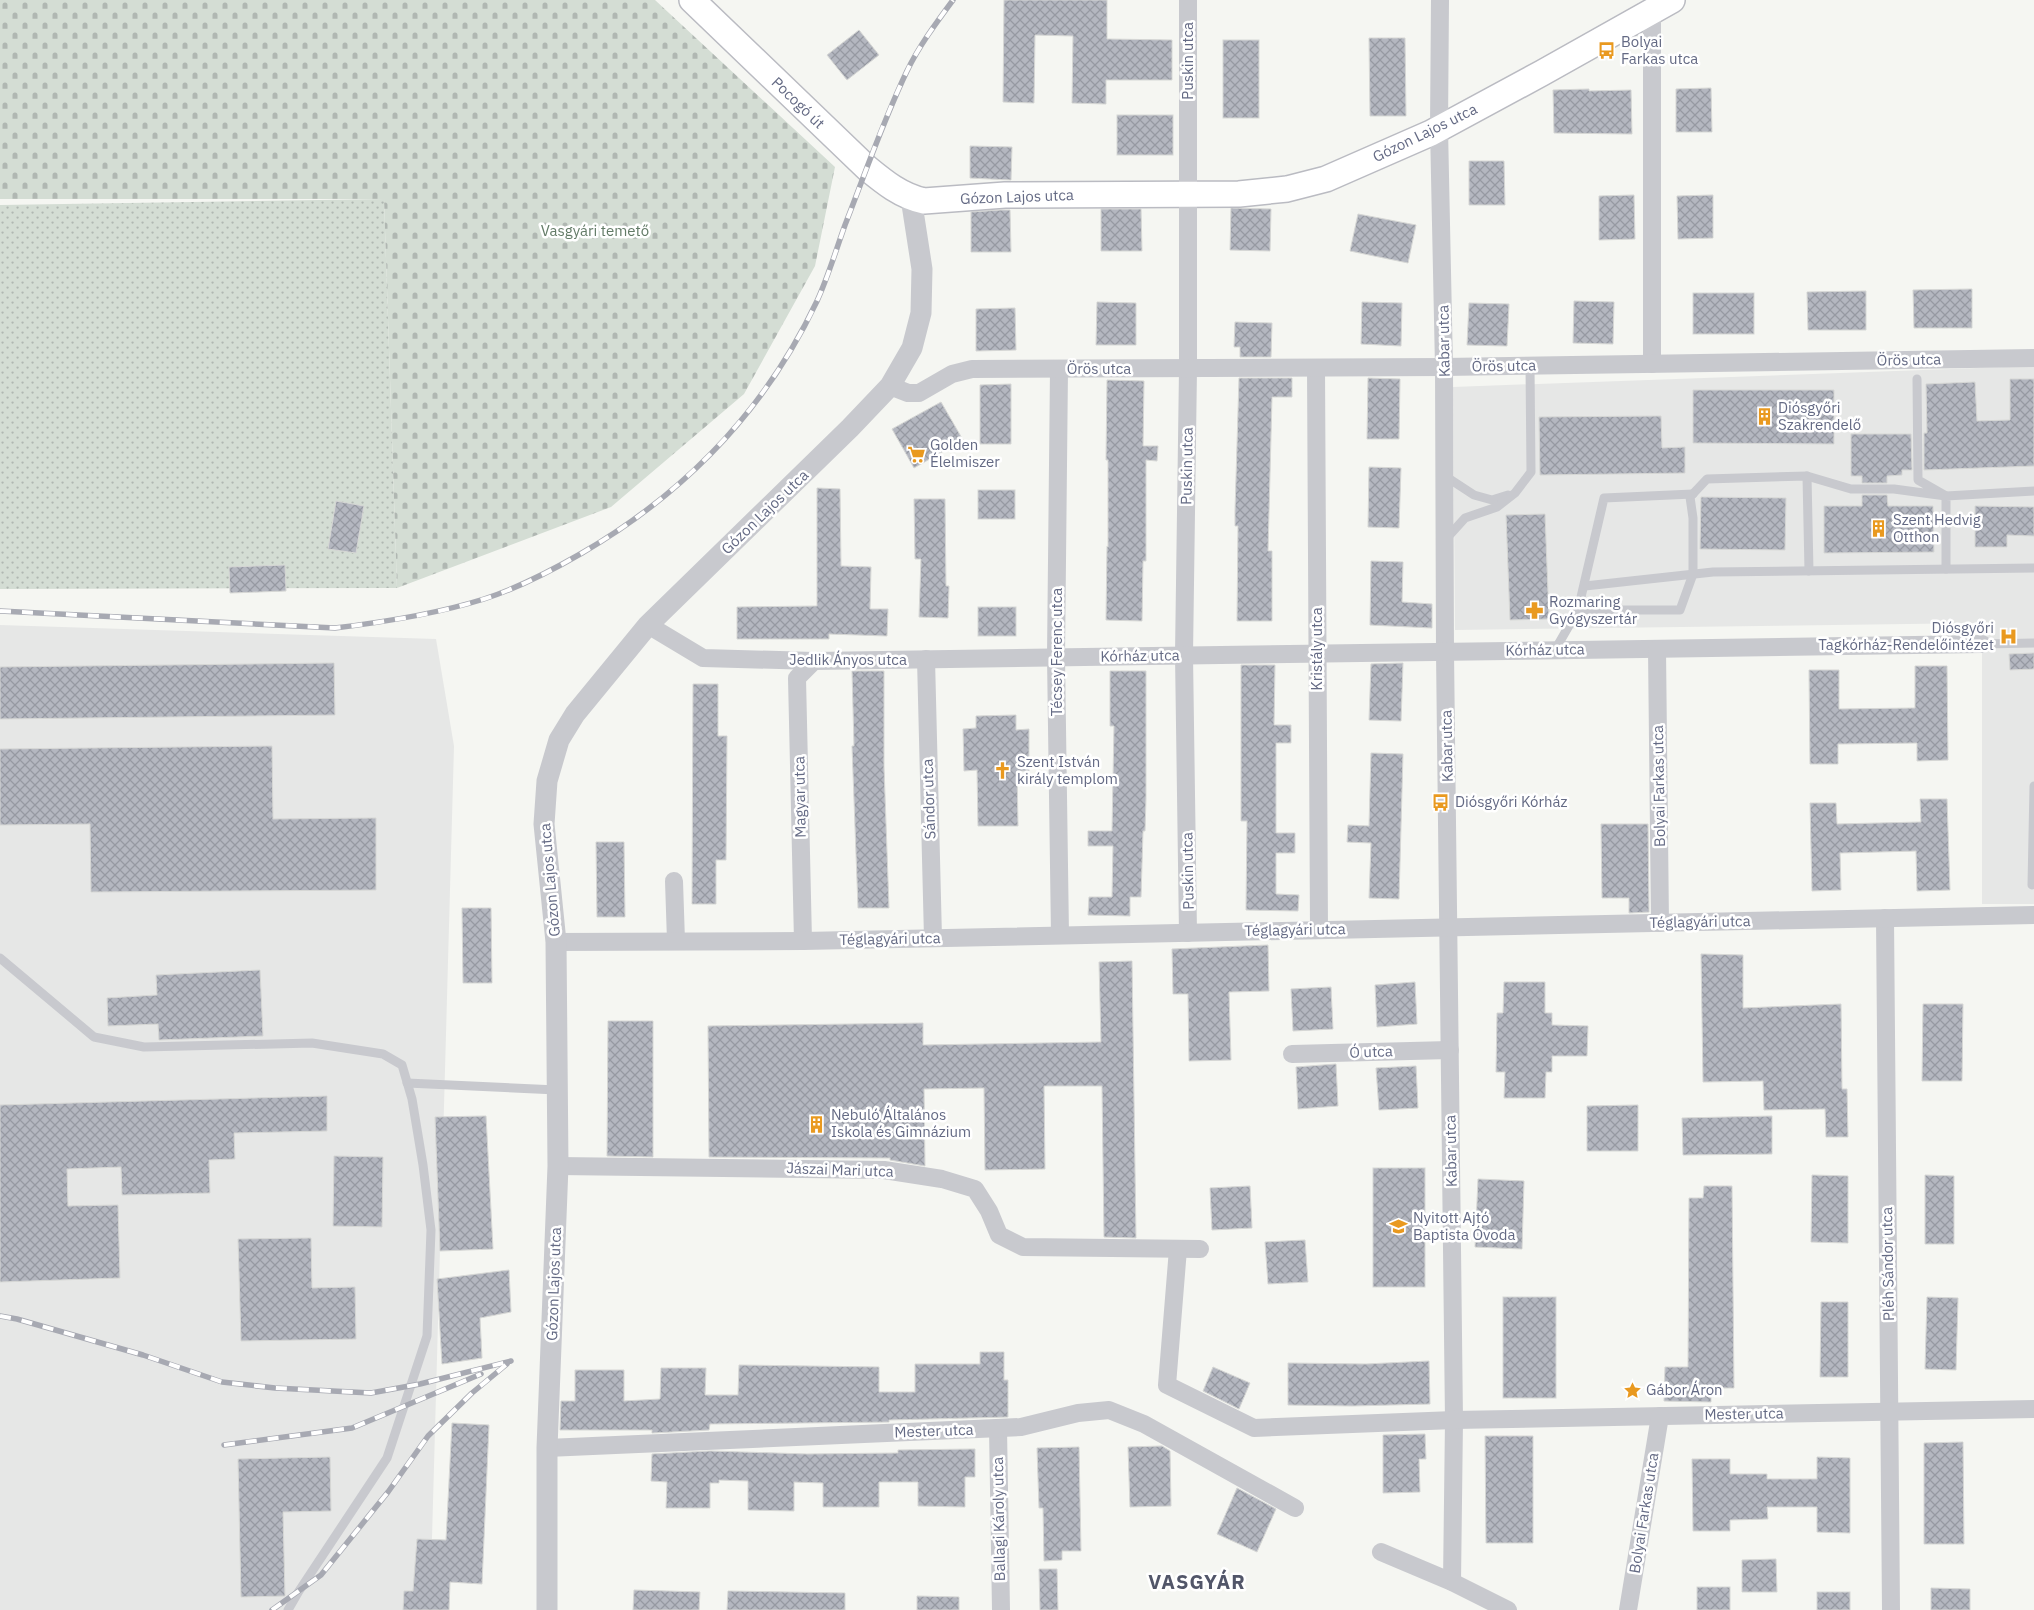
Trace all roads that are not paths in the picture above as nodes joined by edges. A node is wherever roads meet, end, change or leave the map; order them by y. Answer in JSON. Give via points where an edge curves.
{"nodes":[{"id":1,"x":692,"y":0,"type":"edge"},
{"id":2,"x":1188,"y":0,"type":"edge"},
{"id":3,"x":1440,"y":0,"type":"edge"},
{"id":4,"x":1662,"y":6,"type":"edge"},
{"id":5,"x":1439,"y":128,"type":"junction"},
{"id":6,"x":1189,"y":194,"type":"junction"},
{"id":7,"x":911,"y":198,"type":"junction"},
{"id":8,"x":2034,"y":358,"type":"edge"},
{"id":9,"x":1652,"y":364,"type":"junction"},
{"id":10,"x":1530,"y":366,"type":"junction"},
{"id":11,"x":1444,"y":367,"type":"junction"},
{"id":12,"x":1316,"y":368,"type":"junction"},
{"id":13,"x":1059,"y":369,"type":"junction"},
{"id":14,"x":1188,"y":369,"type":"junction"},
{"id":15,"x":1916,"y":379,"type":"dead end"},
{"id":16,"x":890,"y":386,"type":"junction"},
{"id":17,"x":1445,"y":476,"type":"junction"},
{"id":18,"x":1807,"y":476,"type":"junction"},
{"id":19,"x":2034,"y":491,"type":"edge"},
{"id":20,"x":1515,"y":493,"type":"junction"},
{"id":21,"x":1693,"y":494,"type":"junction"},
{"id":22,"x":1946,"y":496,"type":"junction"},
{"id":23,"x":1445,"y":540,"type":"junction"},
{"id":24,"x":2034,"y":568,"type":"edge"},
{"id":25,"x":1946,"y":569,"type":"junction"},
{"id":26,"x":1809,"y":571,"type":"junction"},
{"id":27,"x":1693,"y":574,"type":"junction"},
{"id":28,"x":1585,"y":586,"type":"junction"},
{"id":29,"x":1578,"y":610,"type":"junction"},
{"id":30,"x":648,"y":626,"type":"junction"},
{"id":31,"x":2034,"y":643,"type":"edge"},
{"id":32,"x":1982,"y":644,"type":"joint"},
{"id":33,"x":1657,"y":649,"type":"junction"},
{"id":34,"x":1555,"y":650,"type":"junction"},
{"id":35,"x":1445,"y":652,"type":"junction"},
{"id":36,"x":1317,"y":653,"type":"junction"},
{"id":37,"x":1184,"y":655,"type":"junction"},
{"id":38,"x":1056,"y":657,"type":"junction"},
{"id":39,"x":926,"y":659,"type":"junction"},
{"id":40,"x":814,"y":661,"type":"junction"},
{"id":41,"x":2034,"y":786,"type":"edge"},
{"id":42,"x":674,"y":881,"type":"dead end"},
{"id":43,"x":2032,"y":885,"type":"dead end"},
{"id":44,"x":2034,"y":915,"type":"edge"},
{"id":45,"x":1885,"y":918,"type":"junction"},
{"id":46,"x":1660,"y":923,"type":"junction"},
{"id":47,"x":1448,"y":927,"type":"junction"},
{"id":48,"x":1319,"y":930,"type":"junction"},
{"id":49,"x":1188,"y":933,"type":"junction"},
{"id":50,"x":1060,"y":935,"type":"junction"},
{"id":51,"x":933,"y":938,"type":"junction"},
{"id":52,"x":803,"y":941,"type":"junction"},
{"id":53,"x":556,"y":942,"type":"junction"},
{"id":54,"x":676,"y":942,"type":"junction"},
{"id":55,"x":0,"y":958,"type":"edge"},
{"id":56,"x":1450,"y":1050,"type":"junction"},
{"id":57,"x":1292,"y":1054,"type":"dead end"},
{"id":58,"x":407,"y":1084,"type":"junction"},
{"id":59,"x":558,"y":1090,"type":"junction"},
{"id":60,"x":558,"y":1166,"type":"junction"},
{"id":61,"x":1178,"y":1249,"type":"junction"},
{"id":62,"x":1200,"y":1249,"type":"dead end"},
{"id":63,"x":2034,"y":1409,"type":"edge"},
{"id":64,"x":1890,"y":1412,"type":"junction"},
{"id":65,"x":1660,"y":1416,"type":"junction"},
{"id":66,"x":1454,"y":1420,"type":"junction"},
{"id":67,"x":998,"y":1428,"type":"junction"},
{"id":68,"x":547,"y":1448,"type":"junction"},
{"id":69,"x":1295,"y":1508,"type":"dead end"},
{"id":70,"x":1381,"y":1552,"type":"dead end"},
{"id":71,"x":1452,"y":1582,"type":"junction"},
{"id":72,"x":288,"y":1610,"type":"edge"},
{"id":73,"x":547,"y":1610,"type":"edge"},
{"id":74,"x":1001,"y":1610,"type":"edge"},
{"id":75,"x":1508,"y":1610,"type":"edge"},
{"id":76,"x":1628,"y":1610,"type":"edge"},
{"id":77,"x":1891,"y":1610,"type":"edge"}],
"edges":[{"from":1,"to":7,"type":"main road","name":"Pocogó út","via":[[866,168]]},
{"from":2,"to":6,"type":"street","name":"Puskin utca"},
{"from":3,"to":5,"type":"street","name":"Kabar utca"},
{"from":4,"to":5,"type":"main road","name":"Gózon Lajos utca"},
{"from":4,"to":9,"type":"street"},
{"from":5,"to":6,"type":"main road","name":"Gózon Lajos utca","via":[[1326,179],[1287,189],[1239,194]]},
{"from":5,"to":11,"type":"street","name":"Kabar utca"},
{"from":6,"to":7,"type":"main road","name":"Gózon Lajos utca","via":[[1005,195],[924,201]]},
{"from":6,"to":14,"type":"street","name":"Puskin utca"},
{"from":7,"to":16,"type":"street","name":"Gózon Lajos utca","via":[[922,269],[921,312],[912,348]]},
{"from":8,"to":9,"type":"street","name":"Örös utca"},
{"from":9,"to":10,"type":"street","name":"Örös utca"},
{"from":10,"to":11,"type":"street","name":"Örös utca"},
{"from":10,"to":20,"type":"lane","via":[[1532,472]]},
{"from":11,"to":12,"type":"street","name":"Örös utca"},
{"from":11,"to":17,"type":"street","name":"Kabar utca"},
{"from":12,"to":14,"type":"street","name":"Örös utca"},
{"from":12,"to":36,"type":"street","name":"Kristály utca"},
{"from":13,"to":14,"type":"street","name":"Örös utca"},
{"from":13,"to":16,"type":"street","name":"Örös utca","via":[[972,369],[952,374],[920,393],[908,393]]},
{"from":13,"to":38,"type":"street","name":"Técsey Ferenc utca"},
{"from":14,"to":37,"type":"street","name":"Puskin utca"},
{"from":15,"to":22,"type":"lane","via":[[1918,480]]},
{"from":16,"to":30,"type":"street","name":"Gózon Lajos utca"},
{"from":17,"to":20,"type":"lane","via":[[1474,495],[1492,500]]},
{"from":17,"to":23,"type":"street","name":"Kabar utca"},
{"from":18,"to":21,"type":"lane","via":[[1707,479]]},
{"from":18,"to":22,"type":"lane","via":[[1851,489],[1894,489]]},
{"from":18,"to":26,"type":"lane"},
{"from":19,"to":22,"type":"lane"},
{"from":20,"to":23,"type":"lane","via":[[1497,507],[1465,518]]},
{"from":21,"to":27,"type":"lane","via":[[1690,497]]},
{"from":21,"to":28,"type":"lane","via":[[1604,498]]},
{"from":22,"to":25,"type":"lane"},
{"from":23,"to":35,"type":"street","name":"Kabar utca"},
{"from":24,"to":25,"type":"lane"},
{"from":25,"to":26,"type":"lane"},
{"from":26,"to":27,"type":"lane"},
{"from":27,"to":28,"type":"lane"},
{"from":27,"to":29,"type":"lane","via":[[1680,610]]},
{"from":28,"to":29,"type":"lane"},
{"from":29,"to":34,"type":"lane"},
{"from":30,"to":40,"type":"street","name":"Jedlik Ányos utca","via":[[703,658]]},
{"from":30,"to":53,"type":"street","name":"Gózon Lajos utca","via":[[575,714],[559,740],[547,781],[544,824]]},
{"from":31,"to":32,"type":"lane","name":"Kórház utca"},
{"from":32,"to":33,"type":"street","name":"Kórház utca"},
{"from":33,"to":34,"type":"street","name":"Kórház utca"},
{"from":33,"to":46,"type":"street","name":"Bolyai Farkas utca"},
{"from":34,"to":35,"type":"street","name":"Kórház utca"},
{"from":35,"to":36,"type":"street","name":"Kórház utca"},
{"from":35,"to":47,"type":"street","name":"Kabar utca"},
{"from":36,"to":37,"type":"street","name":"Kórház utca"},
{"from":36,"to":48,"type":"street","name":"Kristály utca"},
{"from":37,"to":38,"type":"street","name":"Kórház utca"},
{"from":37,"to":49,"type":"street","name":"Puskin utca"},
{"from":38,"to":39,"type":"street","name":"Jedlik Ányos utca"},
{"from":38,"to":50,"type":"street","name":"Técsey Ferenc utca"},
{"from":39,"to":40,"type":"street","name":"Jedlik Ányos utca"},
{"from":39,"to":51,"type":"street","name":"Sándor utca"},
{"from":40,"to":52,"type":"street","name":"Magyar utca","via":[[797,678]]},
{"from":41,"to":43,"type":"lane"},
{"from":42,"to":54,"type":"street"},
{"from":44,"to":45,"type":"street","name":"Téglagyári utca"},
{"from":45,"to":46,"type":"street","name":"Téglagyári utca"},
{"from":45,"to":64,"type":"street","name":"Pléh Sándor utca"},
{"from":46,"to":47,"type":"street","name":"Téglagyári utca"},
{"from":47,"to":48,"type":"street","name":"Téglagyári utca"},
{"from":47,"to":56,"type":"street","name":"Kabar utca"},
{"from":48,"to":49,"type":"street","name":"Téglagyári utca"},
{"from":49,"to":50,"type":"street","name":"Téglagyári utca"},
{"from":50,"to":51,"type":"street","name":"Téglagyári utca"},
{"from":51,"to":52,"type":"street","name":"Téglagyári utca"},
{"from":52,"to":54,"type":"street","name":"Téglagyári utca"},
{"from":53,"to":54,"type":"street","name":"Téglagyári utca"},
{"from":53,"to":59,"type":"street","name":"Gózon Lajos utca"},
{"from":55,"to":58,"type":"lane","via":[[94,1036],[144,1048],[312,1043],[383,1054],[402,1065]]},
{"from":56,"to":57,"type":"street","name":"Ó utca"},
{"from":56,"to":66,"type":"street","name":"Kabar utca"},
{"from":58,"to":59,"type":"lane"},
{"from":58,"to":72,"type":"lane","via":[[423,1165],[431,1230],[428,1336],[387,1458]]},
{"from":59,"to":60,"type":"street","name":"Gózon Lajos utca"},
{"from":60,"to":61,"type":"street","name":"Jászai Mari utca","via":[[884,1170],[942,1179],[975,1189],[989,1210],[999,1235],[1023,1248]]},
{"from":60,"to":68,"type":"street","name":"Gózon Lajos utca"},
{"from":61,"to":62,"type":"street","name":"Jászai Mari utca"},
{"from":61,"to":66,"type":"street","name":"Mester utca","via":[[1167,1384],[1254,1428]]},
{"from":63,"to":64,"type":"street","name":"Mester utca"},
{"from":64,"to":65,"type":"street","name":"Mester utca"},
{"from":64,"to":77,"type":"street","name":"Pléh Sándor utca"},
{"from":65,"to":66,"type":"street","name":"Mester utca"},
{"from":65,"to":76,"type":"street","name":"Bolyai Farkas utca"},
{"from":66,"to":71,"type":"street","name":"Kabar utca"},
{"from":67,"to":68,"type":"street","name":"Mester utca"},
{"from":67,"to":69,"type":"street","name":"Mester utca","via":[[1021,1427],[1078,1412],[1109,1410],[1144,1424]]},
{"from":67,"to":74,"type":"street","name":"Ballagi Károly utca"},
{"from":68,"to":73,"type":"street","name":"Gózon Lajos utca"},
{"from":70,"to":71,"type":"street"},
{"from":71,"to":75,"type":"street"}]}
